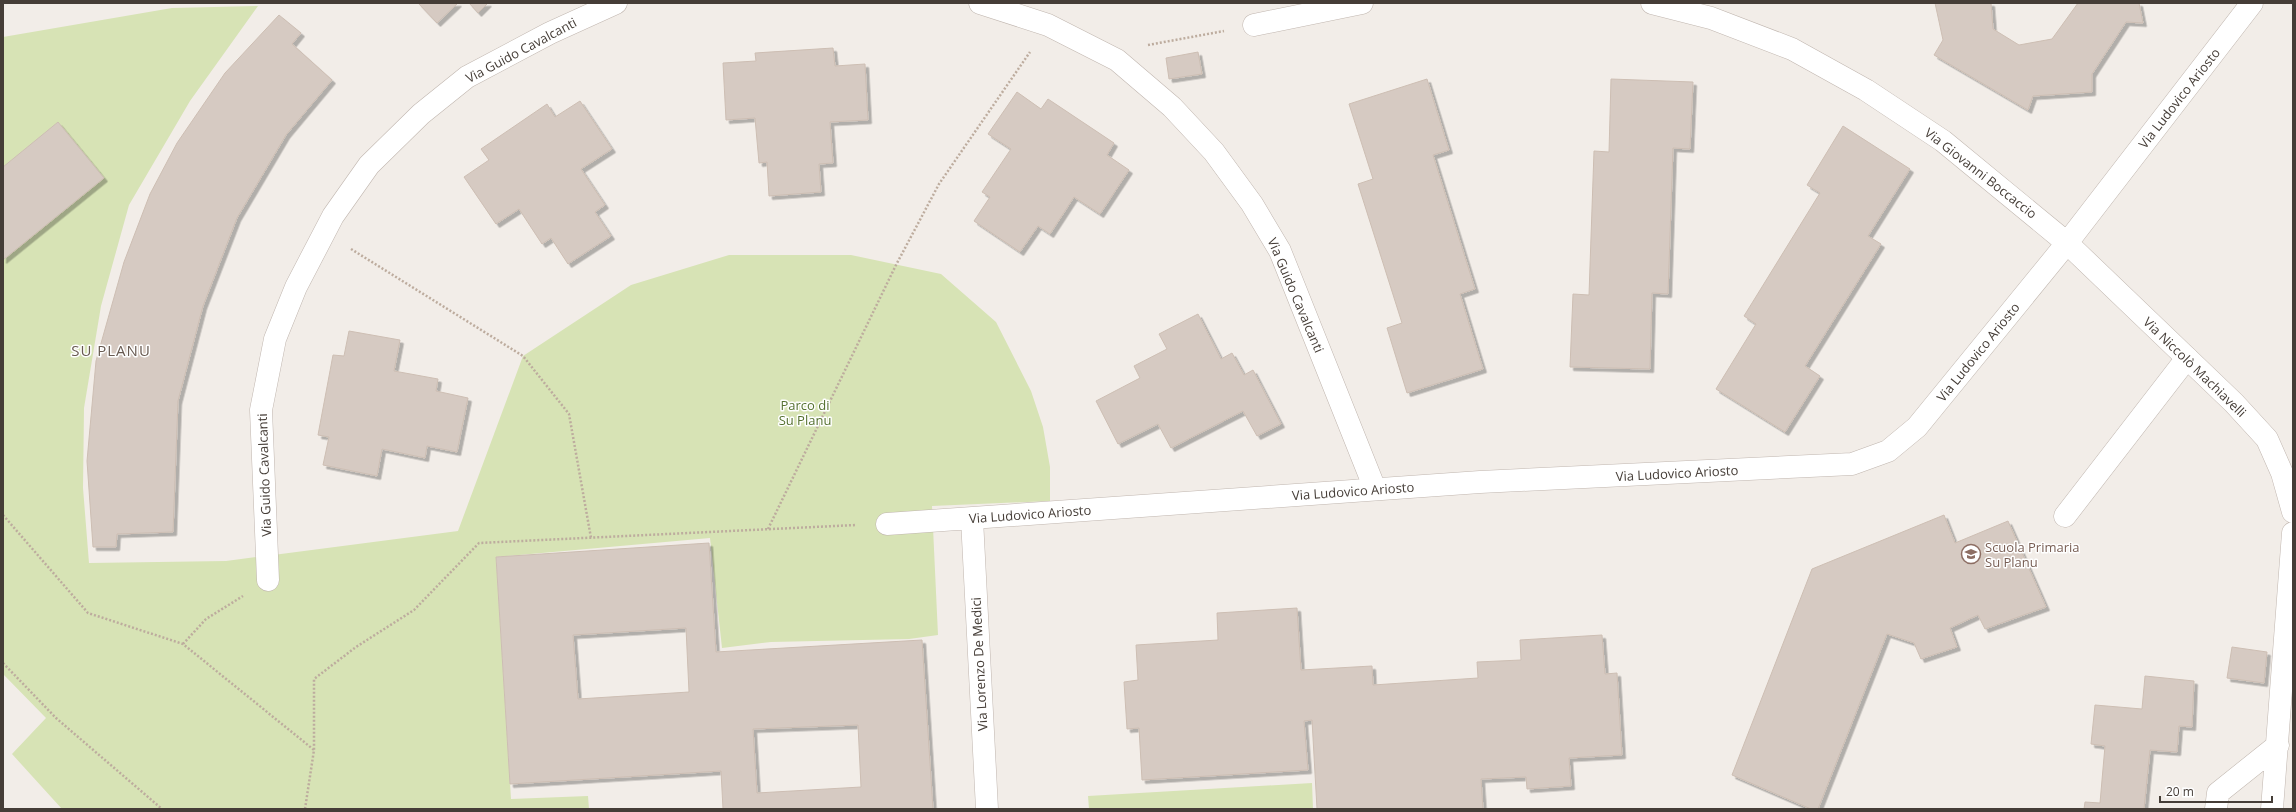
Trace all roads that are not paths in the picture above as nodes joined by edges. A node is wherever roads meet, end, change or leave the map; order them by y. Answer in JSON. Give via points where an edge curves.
{"nodes":[{"id":1,"x":616,"y":3,"type":"edge"},
{"id":2,"x":980,"y":3,"type":"edge"},
{"id":3,"x":1362,"y":3,"type":"edge"},
{"id":4,"x":1652,"y":3,"type":"edge"},
{"id":5,"x":2252,"y":3,"type":"edge"},
{"id":6,"x":1254,"y":25,"type":"road end"},
{"id":7,"x":2067,"y":243,"type":"junction"},
{"id":8,"x":2187,"y":358,"type":"junction"},
{"id":9,"x":1375,"y":489,"type":"junction"},
{"id":10,"x":2293,"y":512,"type":"edge"},
{"id":11,"x":2065,"y":516,"type":"dead end"},
{"id":12,"x":972,"y":519,"type":"junction"},
{"id":13,"x":887,"y":524,"type":"road end"},
{"id":14,"x":2293,"y":533,"type":"edge"},
{"id":15,"x":268,"y":580,"type":"road end"},
{"id":16,"x":2278,"y":745,"type":"junction"},
{"id":17,"x":988,"y":809,"type":"edge"},
{"id":18,"x":2216,"y":809,"type":"edge"},
{"id":19,"x":2272,"y":809,"type":"edge"}],
"edges":[{"from":1,"to":15,"type":"street","name":"Via Guido Cavalcanti","via":[[550,33],[467,77],[421,114],[369,166],[333,216],[296,287],[276,339],[261,410]]},
{"from":2,"to":9,"type":"street","name":"Via Guido Cavalcanti","via":[[1048,25],[1117,60],[1172,108],[1214,152],[1252,204],[1280,251]]},
{"from":3,"to":6,"type":"street"},
{"from":4,"to":7,"type":"street","name":"Via Giovanni Boccaccio","via":[[1711,18],[1792,49],[1866,90],[1943,141]]},
{"from":5,"to":7,"type":"street","name":"Via Ludovico Ariosto"},
{"from":7,"to":8,"type":"street","name":"Via Niccolò Machiavelli"},
{"from":7,"to":9,"type":"street","name":"Via Ludovico Ariosto","via":[[1917,426],[1888,451],[1852,464]]},
{"from":8,"to":10,"type":"street","name":"Via Niccolò Machiavelli","via":[[2267,439],[2282,473]]},
{"from":8,"to":11,"type":"street"},
{"from":9,"to":12,"type":"street","name":"Via Ludovico Ariosto"},
{"from":12,"to":13,"type":"street","name":"Via Ludovico Ariosto"},
{"from":12,"to":17,"type":"street","name":"Via Lorenzo De Medici"},
{"from":14,"to":16,"type":"street"},
{"from":16,"to":18,"type":"street","via":[[2218,792]]},
{"from":16,"to":19,"type":"street"}]}
